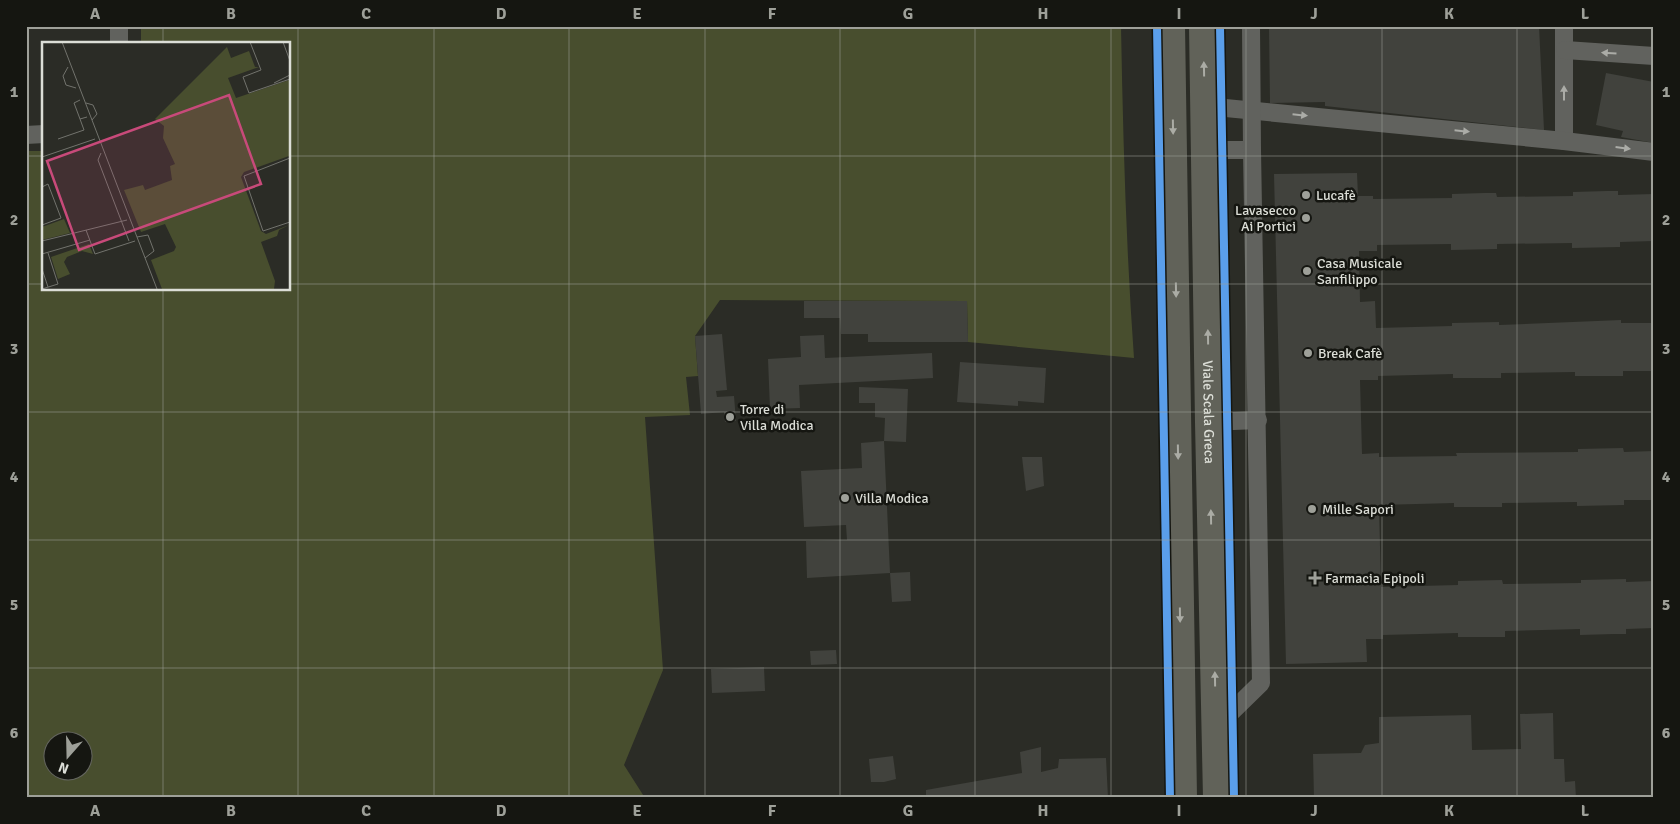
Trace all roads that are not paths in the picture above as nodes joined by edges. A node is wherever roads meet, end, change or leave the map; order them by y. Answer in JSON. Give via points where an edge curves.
{"nodes":[{"id":1,"x":119,"y":26,"type":"edge"},
{"id":2,"x":1171,"y":26,"type":"edge"},
{"id":3,"x":1203,"y":26,"type":"edge"},
{"id":4,"x":1251,"y":26,"type":"edge"},
{"id":5,"x":1564,"y":26,"type":"edge"},
{"id":6,"x":119,"y":42,"type":"edge"},
{"id":7,"x":1565,"y":50,"type":"junction"},
{"id":8,"x":1654,"y":56,"type":"edge"},
{"id":9,"x":1205,"y":106,"type":"junction"},
{"id":10,"x":1252,"y":110,"type":"junction"},
{"id":11,"x":42,"y":134,"type":"edge"},
{"id":12,"x":26,"y":135,"type":"edge"},
{"id":13,"x":1564,"y":141,"type":"junction"},
{"id":14,"x":1206,"y":150,"type":"junction"},
{"id":15,"x":1252,"y":150,"type":"junction"},
{"id":16,"x":1654,"y":152,"type":"edge"},
{"id":17,"x":1258,"y":420,"type":"junction"},
{"id":18,"x":1209,"y":422,"type":"junction"},
{"id":19,"x":1216,"y":727,"type":"junction"},
{"id":20,"x":1183,"y":798,"type":"edge"},
{"id":21,"x":1217,"y":798,"type":"edge"}],
"edges":[{"from":1,"to":6,"type":"lane"},
{"from":2,"to":20,"type":"main road","one_way":true},
{"from":9,"to":3,"type":"main road","name":"Viale Scala Greca","one_way":true},
{"from":4,"to":10,"type":"lane"},
{"from":5,"to":7,"type":"lane"},
{"from":8,"to":7,"type":"lane","one_way":true},
{"from":13,"to":7,"type":"lane","one_way":true},
{"from":9,"to":10,"type":"lane"},
{"from":9,"to":14,"type":"main road","name":"Viale Scala Greca"},
{"from":10,"to":13,"type":"lane","one_way":true},
{"from":10,"to":15,"type":"lane"},
{"from":11,"to":12,"type":"lane"},
{"from":13,"to":16,"type":"lane","one_way":true},
{"from":14,"to":15,"type":"lane"},
{"from":18,"to":14,"type":"main road","name":"Viale Scala Greca","one_way":true},
{"from":15,"to":17,"type":"lane"},
{"from":17,"to":18,"type":"lane"},
{"from":17,"to":19,"type":"lane","via":[[1261,683]]},
{"from":19,"to":18,"type":"main road","name":"Viale Scala Greca","one_way":true},
{"from":19,"to":21,"type":"main road","name":"Viale Scala Greca"}]}
